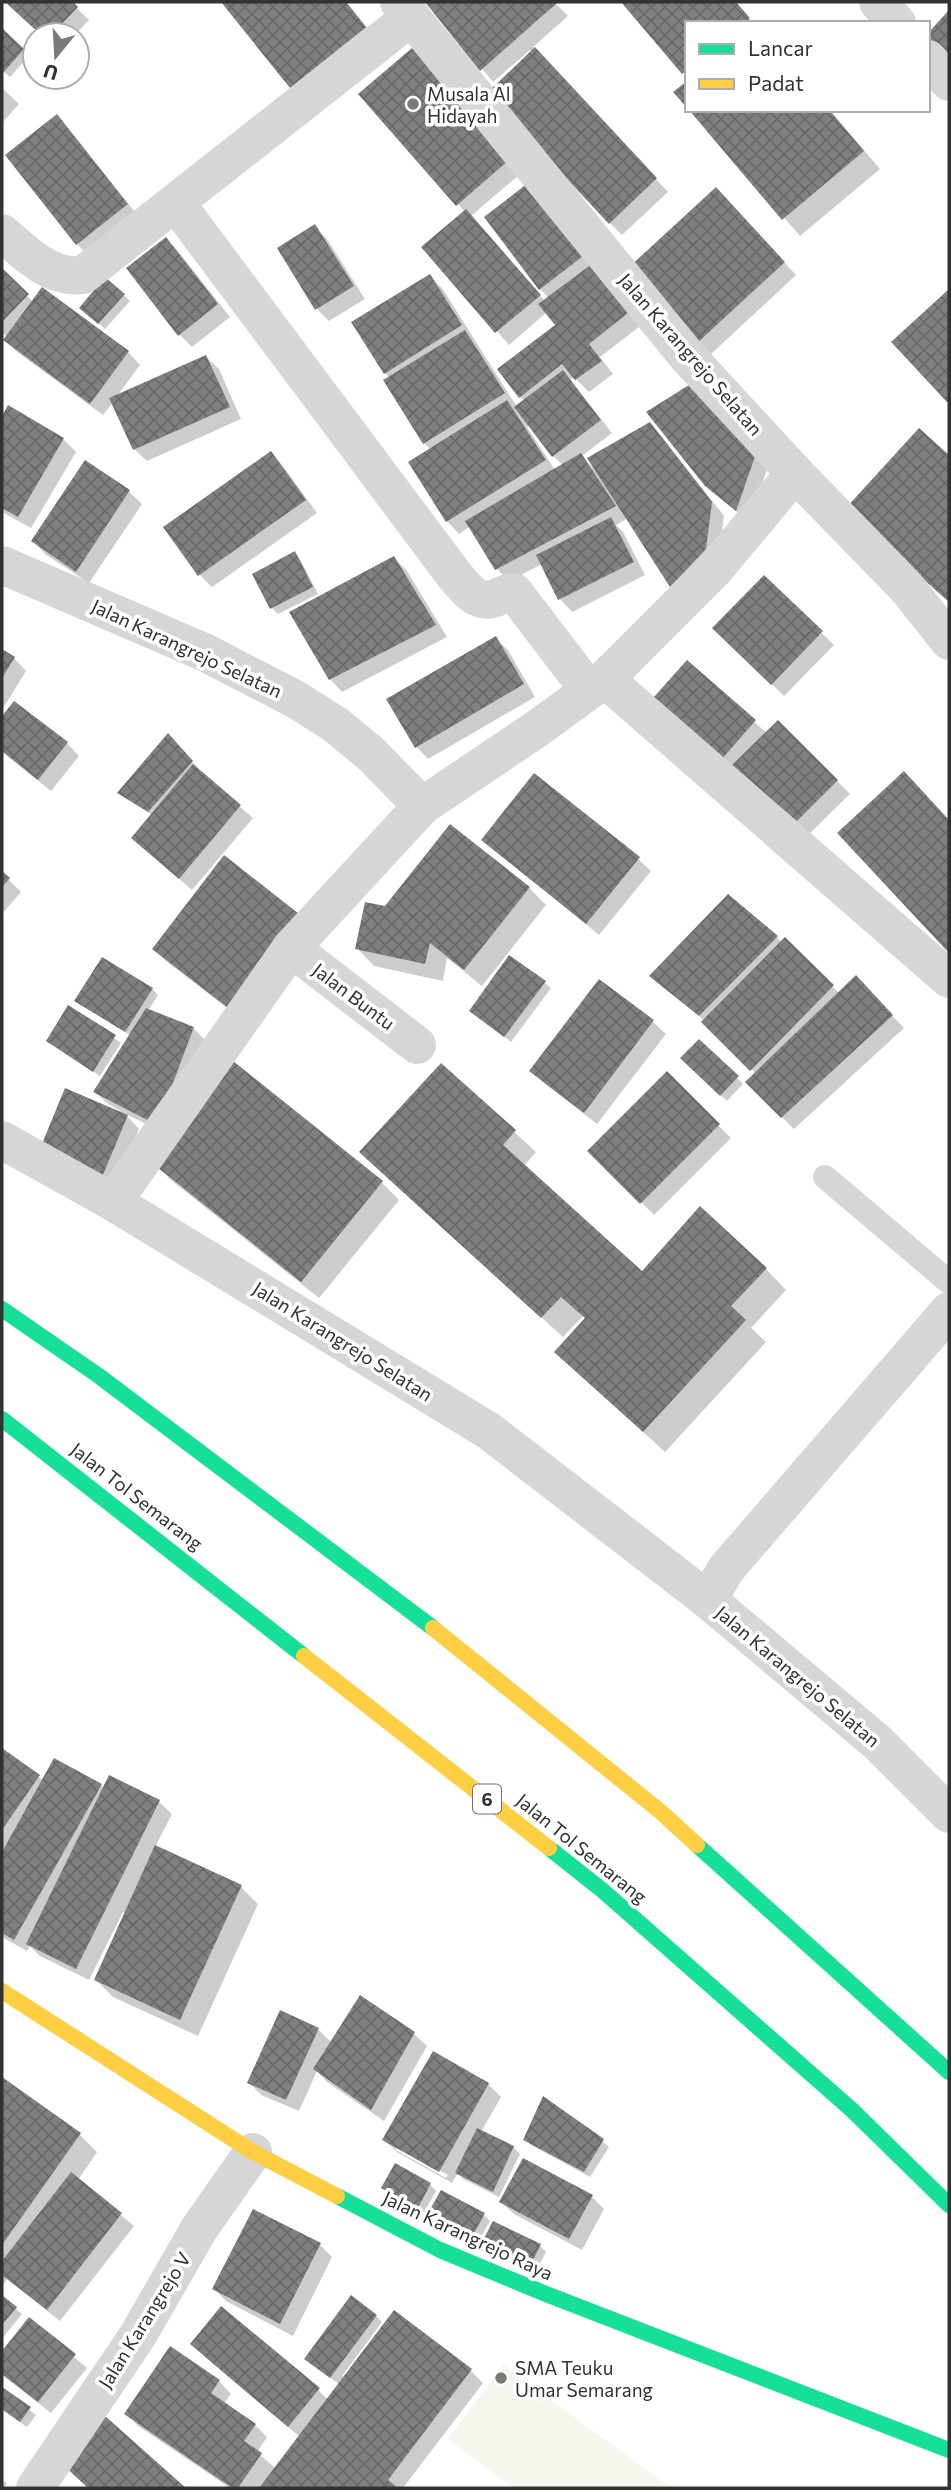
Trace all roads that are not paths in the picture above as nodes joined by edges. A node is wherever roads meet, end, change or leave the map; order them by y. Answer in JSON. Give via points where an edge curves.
{"nodes":[{"id":1,"x":878,"y":2,"type":"edge"},
{"id":2,"x":405,"y":9,"type":"edge"},
{"id":3,"x":895,"y":21,"type":"edge"},
{"id":4,"x":930,"y":60,"type":"edge"},
{"id":5,"x":949,"y":82,"type":"edge"},
{"id":6,"x":176,"y":203,"type":"junction"},
{"id":7,"x":2,"y":233,"type":"edge"},
{"id":8,"x":795,"y":473,"type":"junction"},
{"id":9,"x":2,"y":565,"type":"edge"},
{"id":10,"x":949,"y":641,"type":"edge"},
{"id":11,"x":597,"y":684,"type":"junction"},
{"id":12,"x":422,"y":806,"type":"junction"},
{"id":13,"x":291,"y":948,"type":"junction"},
{"id":14,"x":949,"y":979,"type":"edge"},
{"id":15,"x":417,"y":1045,"type":"dead end"},
{"id":16,"x":2,"y":1140,"type":"edge"},
{"id":17,"x":825,"y":1177,"type":"dead end"},
{"id":18,"x":113,"y":1202,"type":"junction"},
{"id":19,"x":949,"y":1282,"type":"edge"},
{"id":20,"x":2,"y":1309,"type":"edge"},
{"id":21,"x":949,"y":1311,"type":"edge"},
{"id":22,"x":2,"y":1419,"type":"edge"},
{"id":23,"x":708,"y":1600,"type":"junction"},
{"id":24,"x":949,"y":1814,"type":"edge"},
{"id":25,"x":2,"y":1991,"type":"edge"},
{"id":26,"x":949,"y":2072,"type":"edge"},
{"id":27,"x":253,"y":2152,"type":"junction"},
{"id":28,"x":949,"y":2205,"type":"edge"},
{"id":29,"x":949,"y":2450,"type":"edge"},
{"id":30,"x":35,"y":2488,"type":"edge"}],
"edges":[{"from":1,"to":3,"type":"street"},
{"from":2,"to":6,"type":"street","name":"Jalan Karangrejo Selatan"},
{"from":2,"to":8,"type":"street","name":"Jalan Karangrejo Selatan","via":[[687,356]]},
{"from":4,"to":5,"type":"street"},
{"from":6,"to":7,"type":"street","name":"Jalan Karangrejo Selatan","via":[[83,275],[71,277],[50,270]]},
{"from":6,"to":11,"type":"street","via":[[455,576],[478,598],[489,600],[514,592]]},
{"from":8,"to":10,"type":"street","name":"Jalan Karangrejo Selatan","via":[[907,588]]},
{"from":8,"to":11,"type":"street","via":[[714,570]]},
{"from":9,"to":12,"type":"street","name":"Jalan Karangrejo Selatan","via":[[204,652],[295,699],[363,746]]},
{"from":11,"to":12,"type":"street"},
{"from":11,"to":14,"type":"street"},
{"from":12,"to":13,"type":"street"},
{"from":13,"to":15,"type":"street","name":"Jalan Buntu"},
{"from":13,"to":18,"type":"street"},
{"from":16,"to":18,"type":"street"},
{"from":17,"to":19,"type":"lane"},
{"from":18,"to":23,"type":"street","name":"Jalan Karangrejo Selatan","via":[[489,1431]]},
{"from":20,"to":26,"type":"main road","via":[[414,1612],[662,1812]]},
{"from":21,"to":23,"type":"street","via":[[726,1569]]},
{"from":22,"to":28,"type":"main road","name":"Jalan Tol Semarang","number":"6","via":[[602,1890],[852,2110]]},
{"from":23,"to":24,"type":"street","name":"Jalan Karangrejo Selatan","via":[[877,1742]]},
{"from":25,"to":27,"type":"main road","name":"Jalan Karangrejo Raya"},
{"from":27,"to":29,"type":"main road","name":"Jalan Karangrejo Raya","via":[[475,2265]]},
{"from":27,"to":30,"type":"street","name":"Jalan Karangrejo V"}]}
